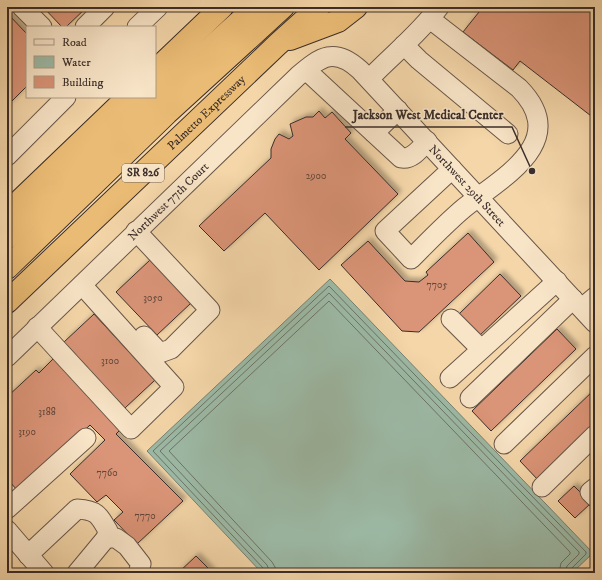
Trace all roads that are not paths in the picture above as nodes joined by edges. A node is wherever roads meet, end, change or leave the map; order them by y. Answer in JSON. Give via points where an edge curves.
{"nodes":[{"id":1,"x":22,"y":7,"type":"edge"},
{"id":2,"x":106,"y":7,"type":"edge"},
{"id":3,"x":158,"y":7,"type":"edge"},
{"id":4,"x":222,"y":7,"type":"edge"},
{"id":5,"x":256,"y":7,"type":"edge"},
{"id":6,"x":283,"y":7,"type":"edge"},
{"id":7,"x":319,"y":7,"type":"edge"},
{"id":8,"x":356,"y":7,"type":"edge"},
{"id":9,"x":434,"y":13,"type":"edge"},
{"id":10,"x":41,"y":26,"type":"edge"},
{"id":11,"x":87,"y":26,"type":"edge"},
{"id":12,"x":139,"y":26,"type":"edge"},
{"id":13,"x":278,"y":44,"type":"junction"},
{"id":14,"x":404,"y":45,"type":"junction"},
{"id":15,"x":335,"y":56,"type":"joint"},
{"id":16,"x":156,"y":70,"type":"edge"},
{"id":17,"x":306,"y":70,"type":"junction"},
{"id":18,"x":369,"y":79,"type":"junction"},
{"id":19,"x":156,"y":96,"type":"edge"},
{"id":20,"x":65,"y":98,"type":"edge"},
{"id":21,"x":127,"y":98,"type":"edge"},
{"id":22,"x":154,"y":98,"type":"edge"},
{"id":23,"x":398,"y":110,"type":"junction"},
{"id":24,"x":374,"y":133,"type":"junction"},
{"id":25,"x":508,"y":134,"type":"dead end"},
{"id":26,"x":427,"y":141,"type":"junction"},
{"id":27,"x":7,"y":156,"type":"edge"},
{"id":28,"x":452,"y":169,"type":"junction"},
{"id":29,"x":479,"y":197,"type":"junction"},
{"id":30,"x":7,"y":213,"type":"edge"},
{"id":31,"x":136,"y":231,"type":"junction"},
{"id":32,"x":7,"y":238,"type":"edge"},
{"id":33,"x":7,"y":268,"type":"edge"},
{"id":34,"x":87,"y":280,"type":"junction"},
{"id":35,"x":557,"y":281,"type":"junction"},
{"id":36,"x":583,"y":301,"type":"edge"},
{"id":37,"x":7,"y":302,"type":"edge"},
{"id":38,"x":451,"y":319,"type":"dead end"},
{"id":39,"x":595,"y":323,"type":"edge"},
{"id":40,"x":37,"y":327,"type":"junction"},
{"id":41,"x":481,"y":349,"type":"junction"},
{"id":42,"x":595,"y":356,"type":"edge"},
{"id":43,"x":7,"y":357,"type":"edge"},
{"id":44,"x":450,"y":378,"type":"dead end"},
{"id":45,"x":470,"y":398,"type":"dead end"},
{"id":46,"x":595,"y":435,"type":"edge"},
{"id":47,"x":86,"y":438,"type":"dead end"},
{"id":48,"x":504,"y":444,"type":"dead end"},
{"id":49,"x":542,"y":487,"type":"dead end"},
{"id":50,"x":595,"y":488,"type":"edge"},
{"id":51,"x":595,"y":497,"type":"edge"},
{"id":52,"x":7,"y":509,"type":"edge"},
{"id":53,"x":7,"y":531,"type":"edge"},
{"id":54,"x":106,"y":538,"type":"junction"},
{"id":55,"x":32,"y":565,"type":"edge"},
{"id":56,"x":77,"y":573,"type":"edge"},
{"id":57,"x":138,"y":573,"type":"edge"}],
"edges":[{"from":1,"to":10,"type":"street"},
{"from":2,"to":11,"type":"street"},
{"from":3,"to":12,"type":"street"},
{"from":4,"to":16,"type":"highway"},
{"from":5,"to":19,"type":"highway"},
{"from":6,"to":33,"type":"highway","via":[[167,113]]},
{"from":7,"to":13,"type":"highway","name":"Palmetto Expressway","number":"SR 826"},
{"from":8,"to":13,"type":"highway","via":[[338,21]]},
{"from":9,"to":14,"type":"street"},
{"from":9,"to":29,"type":"street","via":[[519,88],[537,115],[536,136],[528,155],[500,182]]},
{"from":13,"to":37,"type":"highway","name":"Palmetto Expressway","number":"SR 826"},
{"from":14,"to":18,"type":"street"},
{"from":14,"to":25,"type":"street"},
{"from":15,"to":17,"type":"street","name":"Northwest 77th Court","via":[[322,59]]},
{"from":15,"to":18,"type":"street","name":"Northwest 29th Street","via":[[350,60]]},
{"from":17,"to":24,"type":"street"},
{"from":17,"to":31,"type":"street","name":"Northwest 77th Court"},
{"from":18,"to":23,"type":"street","name":"Northwest 29th Street"},
{"from":20,"to":27,"type":"street"},
{"from":21,"to":30,"type":"highway"},
{"from":22,"to":32,"type":"highway"},
{"from":23,"to":24,"type":"street"},
{"from":23,"to":26,"type":"street","name":"Northwest 29th Street"},
{"from":24,"to":26,"type":"street","via":[[398,156],[406,159]]},
{"from":26,"to":28,"type":"street","name":"Northwest 29th Street"},
{"from":28,"to":29,"type":"street","name":"Northwest 29th Street"},
{"from":28,"to":29,"type":"street","via":[[386,231],[411,259]]},
{"from":29,"to":35,"type":"street","name":"Northwest 29th Street"},
{"from":31,"to":34,"type":"street","name":"Northwest 77th Court"},
{"from":31,"to":34,"type":"street","via":[[210,310],[171,349],[160,353],[114,302]]},
{"from":34,"to":40,"type":"street","name":"Northwest 77th Court"},
{"from":34,"to":40,"type":"street","via":[[174,387],[147,413],[131,428]]},
{"from":35,"to":36,"type":"street","name":"Northwest 29th Street"},
{"from":35,"to":41,"type":"street"},
{"from":36,"to":39,"type":"street","name":"Northwest 29th Street"},
{"from":36,"to":45,"type":"street"},
{"from":38,"to":41,"type":"street"},
{"from":40,"to":43,"type":"street","name":"Northwest 77th Court"},
{"from":41,"to":44,"type":"street"},
{"from":42,"to":48,"type":"street"},
{"from":46,"to":49,"type":"street"},
{"from":47,"to":52,"type":"street"},
{"from":50,"to":51,"type":"street","via":[[590,492]]},
{"from":53,"to":55,"type":"street"},
{"from":54,"to":55,"type":"street","via":[[108,531],[99,516],[88,510],[77,509]]},
{"from":54,"to":56,"type":"street"},
{"from":54,"to":57,"type":"street","via":[[116,538],[127,546],[141,564]]}]}
